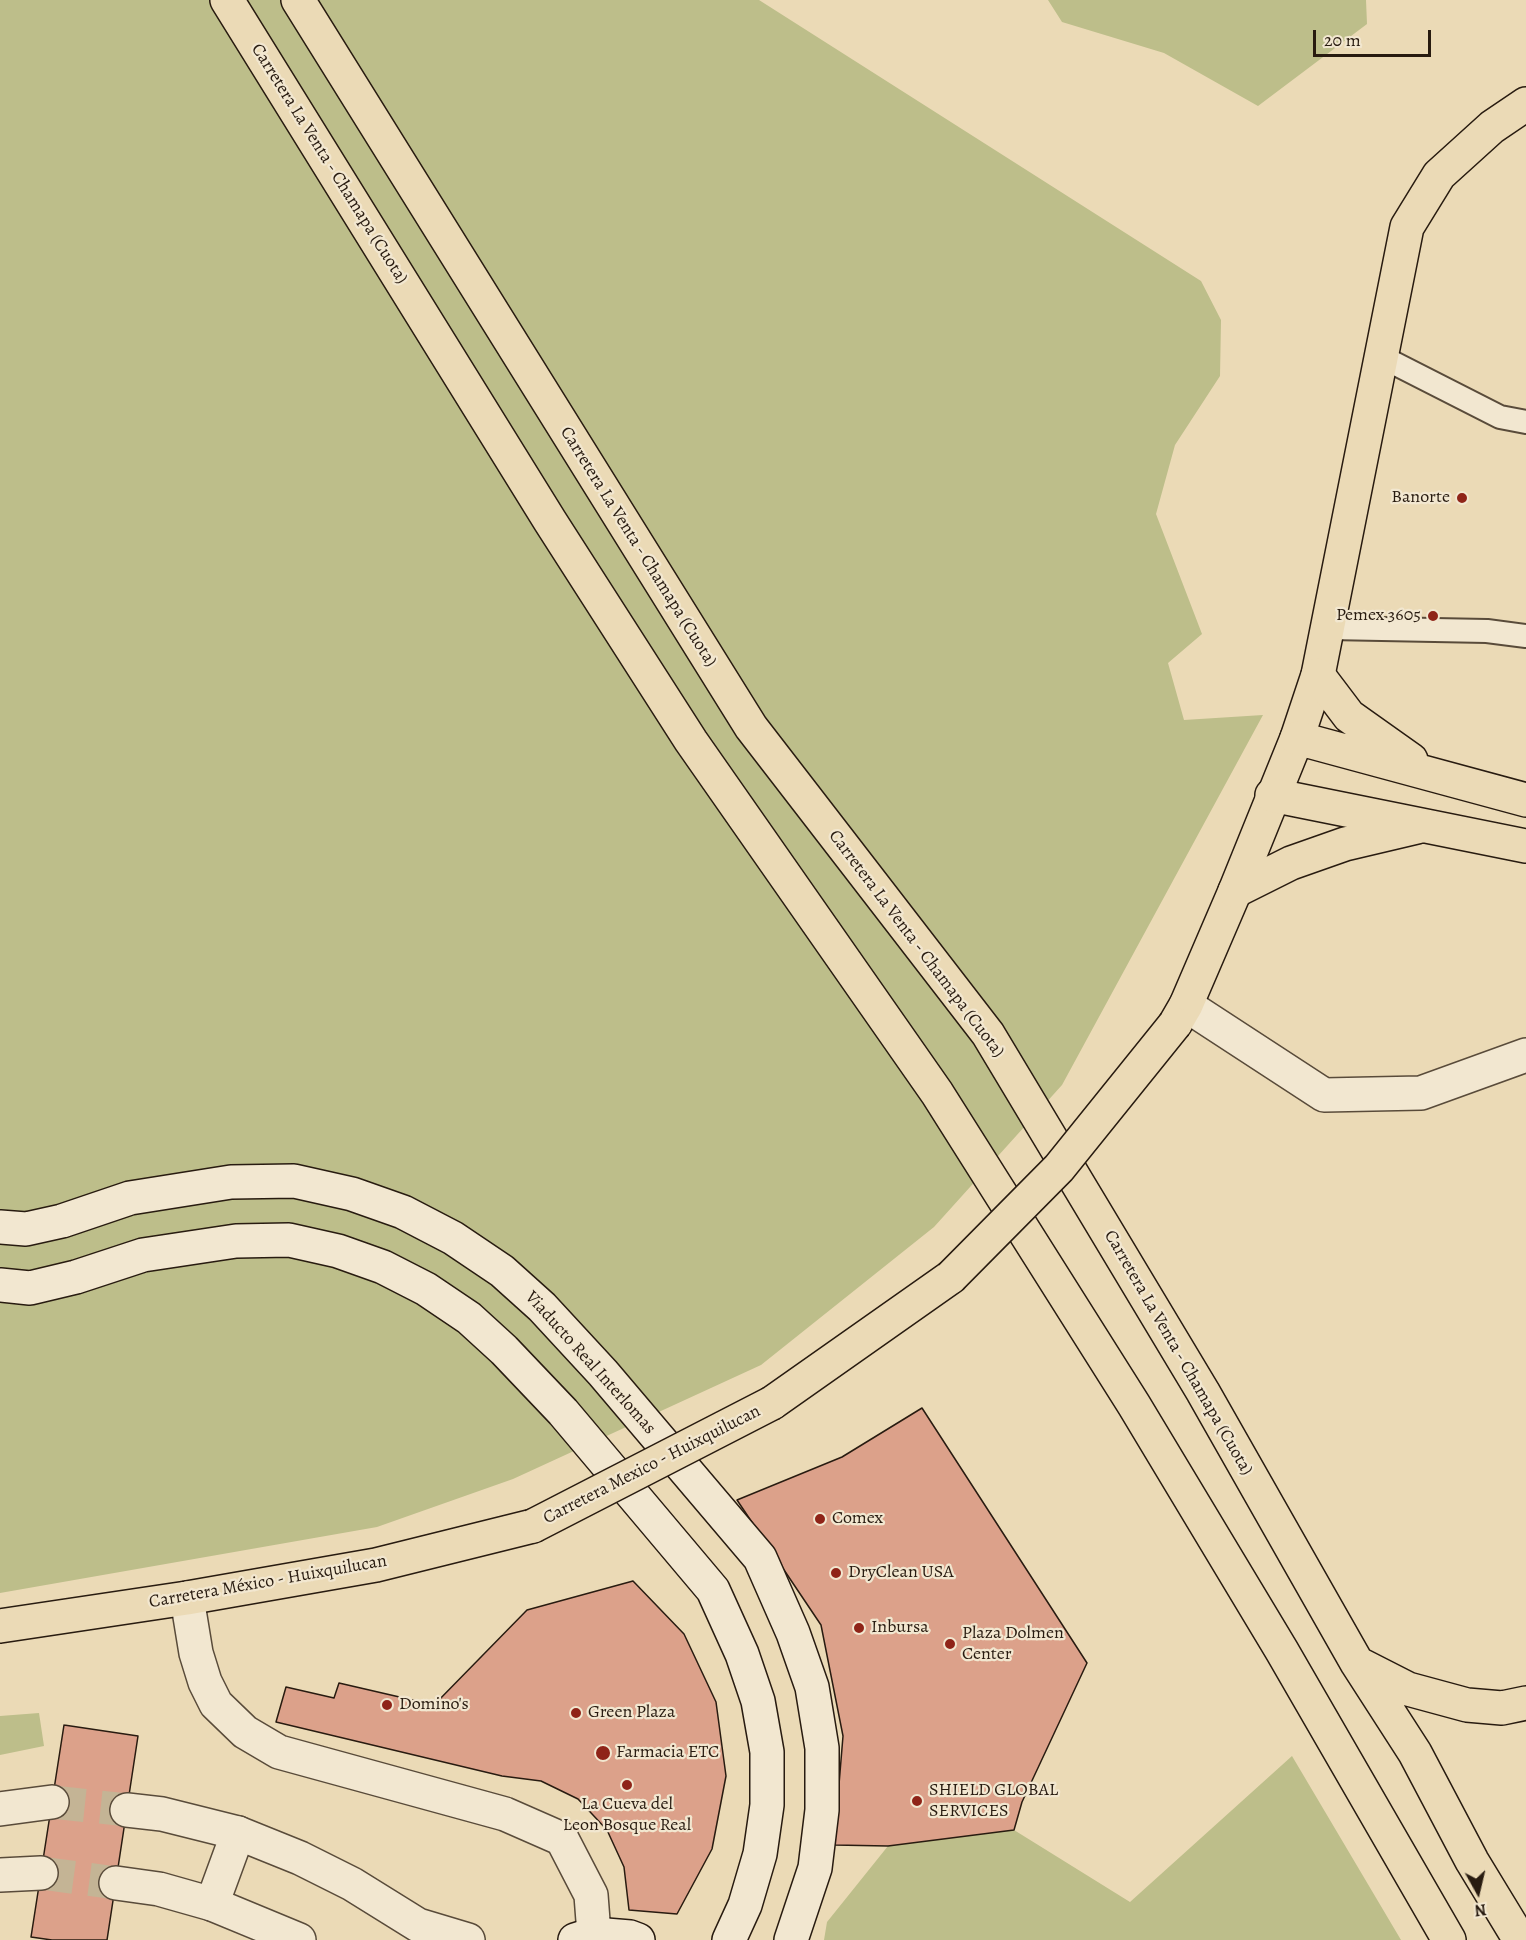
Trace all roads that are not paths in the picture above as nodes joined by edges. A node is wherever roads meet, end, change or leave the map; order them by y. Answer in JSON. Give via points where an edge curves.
{"nodes":[{"id":1,"x":227,"y":0,"type":"edge"},
{"id":2,"x":297,"y":0,"type":"edge"},
{"id":3,"x":1526,"y":104,"type":"edge"},
{"id":4,"x":1382,"y":357,"type":"junction"},
{"id":5,"x":1526,"y":422,"type":"edge"},
{"id":6,"x":1329,"y":628,"type":"junction"},
{"id":7,"x":1526,"y":636,"type":"edge"},
{"id":8,"x":1318,"y":675,"type":"junction"},
{"id":9,"x":1297,"y":738,"type":"junction"},
{"id":10,"x":1435,"y":776,"type":"junction"},
{"id":11,"x":1272,"y":795,"type":"junction"},
{"id":12,"x":1526,"y":800,"type":"edge"},
{"id":13,"x":1428,"y":825,"type":"junction"},
{"id":14,"x":1526,"y":846,"type":"edge"},
{"id":15,"x":1235,"y":891,"type":"junction"},
{"id":16,"x":1181,"y":1015,"type":"junction"},
{"id":17,"x":1526,"y":1055,"type":"edge"},
{"id":18,"x":0,"y":1227,"type":"edge"},
{"id":19,"x":0,"y":1285,"type":"edge"},
{"id":20,"x":533,"y":1526,"type":"joint"},
{"id":21,"x":187,"y":1598,"type":"junction"},
{"id":22,"x":0,"y":1626,"type":"edge"},
{"id":23,"x":1357,"y":1664,"type":"junction"},
{"id":24,"x":1526,"y":1703,"type":"edge"},
{"id":25,"x":52,"y":1802,"type":"tunnel mouth"},
{"id":26,"x":0,"y":1809,"type":"edge"},
{"id":27,"x":127,"y":1810,"type":"tunnel mouth"},
{"id":28,"x":238,"y":1833,"type":"junction"},
{"id":29,"x":41,"y":1874,"type":"tunnel mouth"},
{"id":30,"x":0,"y":1875,"type":"edge"},
{"id":31,"x":116,"y":1883,"type":"tunnel mouth"},
{"id":32,"x":212,"y":1904,"type":"junction"},
{"id":33,"x":585,"y":1937,"type":"edge"},
{"id":34,"x":299,"y":1940,"type":"edge"},
{"id":35,"x":468,"y":1940,"type":"edge"},
{"id":36,"x":638,"y":1940,"type":"edge"},
{"id":37,"x":729,"y":1940,"type":"edge"},
{"id":38,"x":791,"y":1940,"type":"edge"},
{"id":39,"x":1449,"y":1940,"type":"edge"},
{"id":40,"x":1520,"y":1940,"type":"edge"}],
"edges":[{"from":1,"to":39,"type":"main road","name":"Carretera La Venta - Chamapa (Cuota)","via":[[550,521],[692,741],[937,1093],[1121,1384],[1282,1651]]},
{"from":2,"to":23,"type":"main road","name":"Carretera La Venta - Chamapa (Cuota)","via":[[751,727],[988,1034],[1203,1392]]},
{"from":3,"to":4,"type":"main road","via":[[1492,127],[1439,175],[1407,227]]},
{"from":4,"to":5,"type":"lane","via":[[1500,417]]},
{"from":4,"to":6,"type":"main road"},
{"from":6,"to":7,"type":"lane","via":[[1487,631]]},
{"from":6,"to":8,"type":"main road"},
{"from":8,"to":9,"type":"main road"},
{"from":8,"to":10,"type":"main road","via":[[1349,716]]},
{"from":9,"to":10,"type":"main road"},
{"from":9,"to":11,"type":"main road"},
{"from":10,"to":12,"type":"main road"},
{"from":11,"to":13,"type":"main road"},
{"from":11,"to":15,"type":"main road"},
{"from":13,"to":14,"type":"main road"},
{"from":13,"to":15,"type":"main road","via":[[1323,852]]},
{"from":15,"to":16,"type":"main road"},
{"from":16,"to":17,"type":"main road","via":[[1324,1095],[1421,1093]]},
{"from":16,"to":20,"type":"main road","name":"Carretera Mexico - Huixquilucan","bridge":true,"via":[[1059,1168],[951,1276],[772,1403]]},
{"from":18,"to":38,"type":"main road","name":"Viaducto Real Interlomas","via":[[26,1229],[130,1198],[231,1182],[294,1181],[352,1194],[453,1238],[502,1271],[542,1307],[760,1558],[793,1633],[812,1687],[821,1738],[822,1810],[815,1868]]},
{"from":19,"to":37,"type":"main road","via":[[30,1288],[143,1255],[236,1241],[289,1240],[383,1267],[426,1289],[469,1318],[563,1412],[713,1590],[742,1654],[762,1721],[766,1805],[760,1854],[746,1905]]},
{"from":20,"to":21,"type":"main road","name":"Carretera México - Huixquilucan","via":[[376,1564]]},
{"from":21,"to":22,"type":"main road","name":"Carretera México - Huixquilucan"},
{"from":21,"to":33,"type":"main road","via":[[205,1682],[216,1704],[245,1732],[279,1752],[505,1814],[562,1839],[591,1895]]},
{"from":23,"to":24,"type":"main road","via":[[1408,1689],[1467,1705],[1502,1708]]},
{"from":23,"to":40,"type":"main road","name":"Carretera La Venta - Chamapa (Cuota)","via":[[1415,1753],[1472,1861]]},
{"from":25,"to":26,"type":"main road"},
{"from":27,"to":28,"type":"main road","via":[[162,1814]]},
{"from":28,"to":32,"type":"main road"},
{"from":28,"to":35,"type":"main road","via":[[342,1879],[418,1925]]},
{"from":29,"to":30,"type":"main road"},
{"from":31,"to":32,"type":"main road","via":[[159,1889]]},
{"from":32,"to":34,"type":"main road"},
{"from":33,"to":36,"type":"main road"}]}
